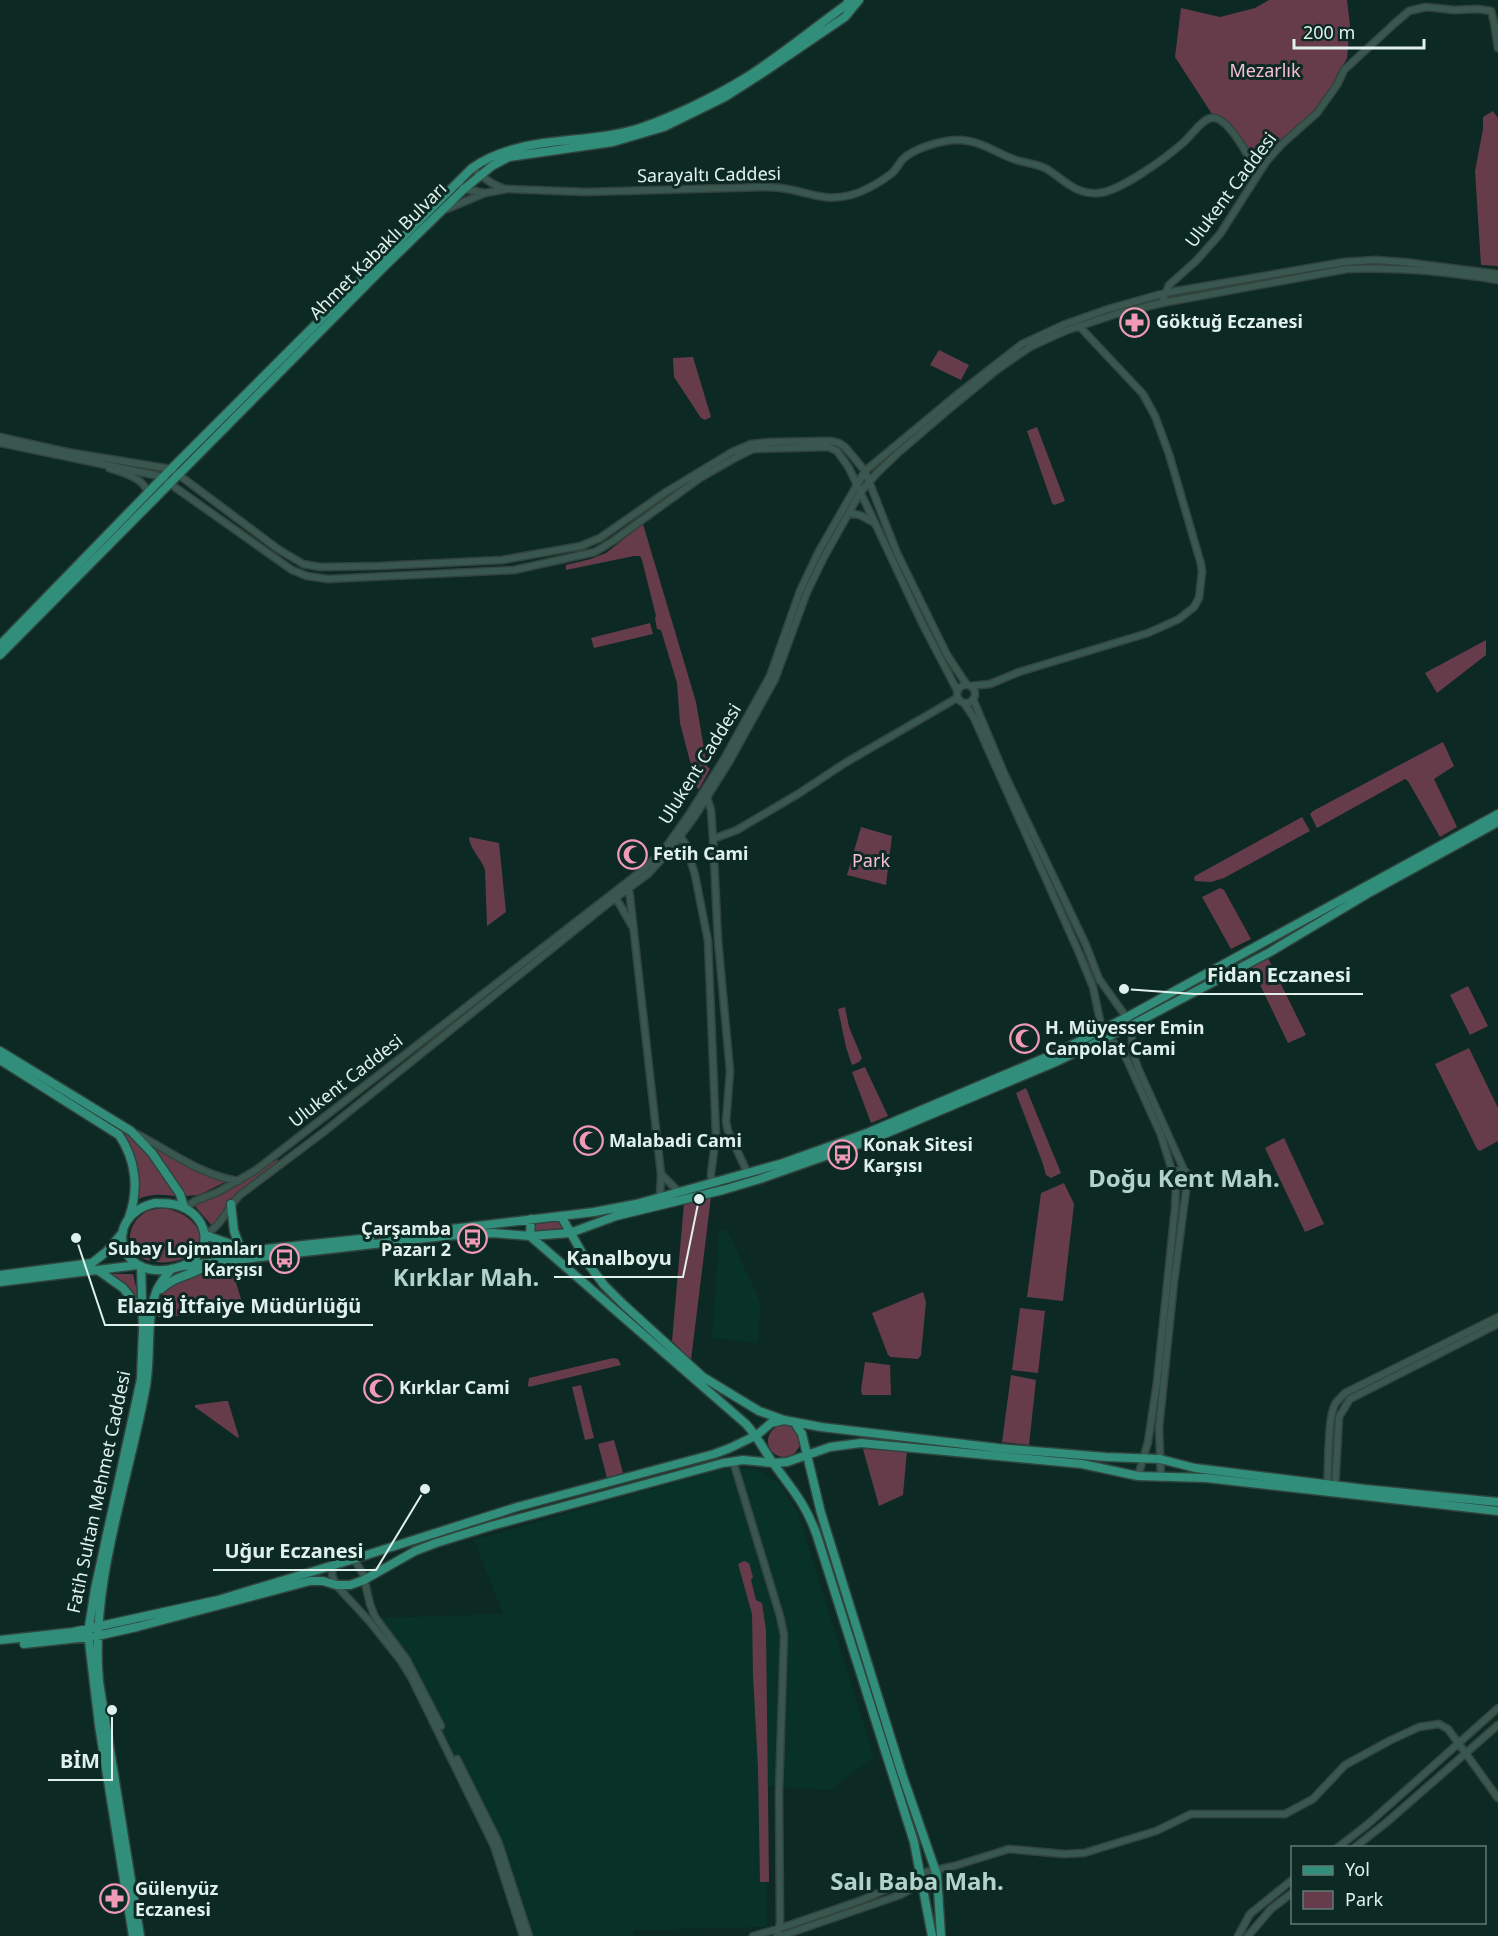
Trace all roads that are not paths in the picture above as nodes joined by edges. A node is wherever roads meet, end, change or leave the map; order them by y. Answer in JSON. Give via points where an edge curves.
{"nodes":[{"id":1,"x":849,"y":0,"type":"edge"},
{"id":2,"x":860,"y":0,"type":"edge"},
{"id":3,"x":1498,"y":6,"type":"edge"},
{"id":4,"x":1491,"y":11,"type":"junction"},
{"id":5,"x":1498,"y":48,"type":"edge"},
{"id":6,"x":472,"y":168,"type":"junction"},
{"id":7,"x":1258,"y":175,"type":"junction"},
{"id":8,"x":480,"y":176,"type":"junction"},
{"id":9,"x":458,"y":181,"type":"junction"},
{"id":10,"x":464,"y":189,"type":"junction"},
{"id":11,"x":507,"y":189,"type":"junction"},
{"id":12,"x":485,"y":193,"type":"junction"},
{"id":13,"x":443,"y":211,"type":"junction"},
{"id":14,"x":1498,"y":274,"type":"edge"},
{"id":15,"x":1498,"y":280,"type":"edge"},
{"id":16,"x":1165,"y":293,"type":"junction"},
{"id":17,"x":1162,"y":303,"type":"junction"},
{"id":18,"x":1080,"y":327,"type":"junction"},
{"id":19,"x":0,"y":437,"type":"edge"},
{"id":20,"x":0,"y":442,"type":"edge"},
{"id":21,"x":98,"y":463,"type":"junction"},
{"id":22,"x":865,"y":471,"type":"junction"},
{"id":23,"x":175,"y":472,"type":"junction"},
{"id":24,"x":166,"y":481,"type":"junction"},
{"id":25,"x":870,"y":482,"type":"junction"},
{"id":26,"x":856,"y":484,"type":"junction"},
{"id":27,"x":148,"y":494,"type":"junction"},
{"id":28,"x":860,"y":494,"type":"junction"},
{"id":29,"x":849,"y":513,"type":"junction"},
{"id":30,"x":874,"y":522,"type":"junction"},
{"id":31,"x":0,"y":645,"type":"edge"},
{"id":32,"x":0,"y":655,"type":"edge"},
{"id":33,"x":990,"y":684,"type":"junction"},
{"id":34,"x":969,"y":686,"type":"junction"},
{"id":35,"x":957,"y":690,"type":"junction"},
{"id":36,"x":974,"y":697,"type":"junction"},
{"id":37,"x":957,"y":698,"type":"junction"},
{"id":38,"x":964,"y":703,"type":"junction"},
{"id":39,"x":706,"y":797,"type":"junction"},
{"id":40,"x":1498,"y":814,"type":"edge"},
{"id":41,"x":1498,"y":822,"type":"edge"},
{"id":42,"x":680,"y":836,"type":"junction"},
{"id":43,"x":713,"y":839,"type":"junction"},
{"id":44,"x":629,"y":888,"type":"junction"},
{"id":45,"x":616,"y":898,"type":"junction"},
{"id":46,"x":634,"y":930,"type":"junction"},
{"id":47,"x":1129,"y":1021,"type":"junction"},
{"id":48,"x":1104,"y":1034,"type":"junction"},
{"id":49,"x":0,"y":1051,"type":"edge"},
{"id":50,"x":0,"y":1060,"type":"edge"},
{"id":51,"x":131,"y":1131,"type":"junction"},
{"id":52,"x":1184,"y":1170,"type":"junction"},
{"id":53,"x":661,"y":1174,"type":"junction"},
{"id":54,"x":748,"y":1174,"type":"junction"},
{"id":55,"x":1173,"y":1174,"type":"junction"},
{"id":56,"x":239,"y":1181,"type":"junction"},
{"id":57,"x":1187,"y":1183,"type":"junction"},
{"id":58,"x":712,"y":1184,"type":"junction"},
{"id":59,"x":1176,"y":1185,"type":"junction"},
{"id":60,"x":678,"y":1191,"type":"junction"},
{"id":61,"x":660,"y":1197,"type":"junction"},
{"id":62,"x":231,"y":1204,"type":"junction"},
{"id":63,"x":185,"y":1208,"type":"junction"},
{"id":64,"x":561,"y":1216,"type":"junction"},
{"id":65,"x":531,"y":1219,"type":"junction"},
{"id":66,"x":125,"y":1228,"type":"junction"},
{"id":67,"x":570,"y":1233,"type":"junction"},
{"id":68,"x":205,"y":1234,"type":"junction"},
{"id":69,"x":530,"y":1236,"type":"junction"},
{"id":70,"x":240,"y":1248,"type":"junction"},
{"id":71,"x":208,"y":1264,"type":"junction"},
{"id":72,"x":139,"y":1266,"type":"junction"},
{"id":73,"x":183,"y":1266,"type":"junction"},
{"id":74,"x":171,"y":1269,"type":"junction"},
{"id":75,"x":99,"y":1271,"type":"junction"},
{"id":76,"x":0,"y":1275,"type":"edge"},
{"id":77,"x":0,"y":1282,"type":"edge"},
{"id":78,"x":156,"y":1293,"type":"junction"},
{"id":79,"x":143,"y":1312,"type":"junction"},
{"id":80,"x":1498,"y":1317,"type":"edge"},
{"id":81,"x":1498,"y":1324,"type":"edge"},
{"id":82,"x":784,"y":1420,"type":"junction"},
{"id":83,"x":795,"y":1423,"type":"junction"},
{"id":84,"x":757,"y":1435,"type":"junction"},
{"id":85,"x":806,"y":1455,"type":"junction"},
{"id":86,"x":1143,"y":1458,"type":"junction"},
{"id":87,"x":1161,"y":1459,"type":"junction"},
{"id":88,"x":733,"y":1461,"type":"junction"},
{"id":89,"x":773,"y":1462,"type":"junction"},
{"id":90,"x":1138,"y":1476,"type":"junction"},
{"id":91,"x":1161,"y":1478,"type":"junction"},
{"id":92,"x":1331,"y":1489,"type":"junction"},
{"id":93,"x":1498,"y":1502,"type":"edge"},
{"id":94,"x":1498,"y":1511,"type":"edge"},
{"id":95,"x":354,"y":1560,"type":"junction"},
{"id":96,"x":333,"y":1566,"type":"junction"},
{"id":97,"x":364,"y":1580,"type":"junction"},
{"id":98,"x":336,"y":1586,"type":"junction"},
{"id":99,"x":93,"y":1632,"type":"junction"},
{"id":100,"x":0,"y":1640,"type":"edge"},
{"id":101,"x":0,"y":1646,"type":"edge"},
{"id":102,"x":1498,"y":1708,"type":"edge"},
{"id":103,"x":1498,"y":1725,"type":"edge"},
{"id":104,"x":1458,"y":1744,"type":"junction"},
{"id":105,"x":1465,"y":1752,"type":"junction"},
{"id":106,"x":1498,"y":1798,"type":"edge"},
{"id":107,"x":1339,"y":1846,"type":"edge"},
{"id":108,"x":1357,"y":1846,"type":"edge"},
{"id":109,"x":936,"y":1872,"type":"junction"},
{"id":110,"x":920,"y":1875,"type":"junction"},
{"id":111,"x":1291,"y":1882,"type":"edge"},
{"id":112,"x":921,"y":1885,"type":"junction"},
{"id":113,"x":1291,"y":1894,"type":"edge"},
{"id":114,"x":782,"y":1932,"type":"edge"},
{"id":115,"x":133,"y":1936,"type":"edge"},
{"id":116,"x":140,"y":1936,"type":"edge"},
{"id":117,"x":523,"y":1936,"type":"edge"},
{"id":118,"x":529,"y":1936,"type":"edge"},
{"id":119,"x":753,"y":1936,"type":"edge"},
{"id":120,"x":932,"y":1936,"type":"edge"},
{"id":121,"x":941,"y":1936,"type":"edge"},
{"id":122,"x":1238,"y":1936,"type":"edge"},
{"id":123,"x":1248,"y":1936,"type":"edge"}],
"edges":[{"from":1,"to":6,"type":"main road","name":"Ahmet Kabaklı Bulvarı","via":[[742,80],[701,102],[636,129],[508,151]]},
{"from":2,"to":8,"type":"main road","name":"Ahmet Kabaklı Bulvarı","via":[[845,17],[759,76],[664,127],[613,142],[509,157]]},
{"from":3,"to":4,"type":"street"},
{"from":4,"to":5,"type":"street"},
{"from":4,"to":7,"type":"street","name":"Ulukent Caddesi","via":[[1426,7],[1409,11],[1344,70],[1317,113],[1281,145]]},
{"from":6,"to":8,"type":"street"},
{"from":6,"to":9,"type":"main road","name":"Ahmet Kabaklı Bulvarı"},
{"from":7,"to":11,"type":"street","name":"Sarayaltı Caddesi","via":[[1227,126],[1208,118],[1185,141],[1133,178],[1101,193],[1073,188],[1045,168],[963,140],[916,149],[873,186],[837,198],[817,198],[792,189],[766,187]]},
{"from":7,"to":16,"type":"street","name":"Ulukent Caddesi","via":[[1220,234]]},
{"from":8,"to":10,"type":"main road","name":"Ahmet Kabaklı Bulvarı"},
{"from":8,"to":11,"type":"street"},
{"from":9,"to":10,"type":"street"},
{"from":9,"to":23,"type":"main road","name":"Ahmet Kabaklı Bulvarı"},
{"from":10,"to":12,"type":"street"},
{"from":10,"to":13,"type":"main road","name":"Ahmet Kabaklı Bulvarı"},
{"from":11,"to":12,"type":"street"},
{"from":12,"to":13,"type":"street"},
{"from":13,"to":23,"type":"main road","name":"Ahmet Kabaklı Bulvarı"},
{"from":14,"to":16,"type":"street","via":[[1375,260]]},
{"from":15,"to":17,"type":"street","via":[[1421,271],[1347,269]]},
{"from":16,"to":17,"type":"street","name":"Ulukent Caddesi"},
{"from":16,"to":22,"type":"street","name":"Ulukent Caddesi","via":[[1063,325],[1022,344]]},
{"from":17,"to":18,"type":"street"},
{"from":18,"to":25,"type":"street","via":[[1030,347],[998,369],[907,445]]},
{"from":18,"to":33,"type":"street","via":[[1143,394],[1155,416],[1201,564],[1199,598],[1179,619],[1148,633]]},
{"from":19,"to":23,"type":"street"},
{"from":20,"to":21,"type":"street"},
{"from":21,"to":24,"type":"street","via":[[153,473]]},
{"from":21,"to":27,"type":"street","via":[[139,482]]},
{"from":22,"to":23,"type":"street","via":[[839,443],[752,444],[732,452],[600,538],[581,546],[502,560],[320,567],[303,564],[278,549]]},
{"from":22,"to":25,"type":"street"},
{"from":22,"to":26,"type":"street","name":"Ulukent Caddesi"},
{"from":23,"to":24,"type":"main road","name":"Ahmet Kabaklı Bulvarı"},
{"from":24,"to":26,"type":"street","via":[[292,570],[328,579],[514,570],[595,552],[700,478],[753,449],[828,447],[844,459]]},
{"from":24,"to":27,"type":"main road","name":"Ahmet Kabaklı Bulvarı"},
{"from":24,"to":32,"type":"main road","name":"Ahmet Kabaklı Bulvarı"},
{"from":25,"to":28,"type":"street"},
{"from":25,"to":34,"type":"street","via":[[897,553],[947,656]]},
{"from":26,"to":28,"type":"street"},
{"from":26,"to":56,"type":"street","name":"Ulukent Caddesi","via":[[800,591],[770,676],[724,759],[666,847],[644,870]]},
{"from":27,"to":31,"type":"main road","name":"Ahmet Kabaklı Bulvarı"},
{"from":28,"to":29,"type":"street"},
{"from":28,"to":30,"type":"street"},
{"from":29,"to":30,"type":"street"},
{"from":29,"to":39,"type":"street","via":[[807,592],[775,679]]},
{"from":30,"to":35,"type":"street"},
{"from":33,"to":34,"type":"street"},
{"from":33,"to":36,"type":"street"},
{"from":34,"to":35,"type":"street"},
{"from":34,"to":36,"type":"street"},
{"from":35,"to":37,"type":"street"},
{"from":36,"to":38,"type":"street"},
{"from":36,"to":47,"type":"street","via":[[1004,773],[1099,979]]},
{"from":37,"to":38,"type":"street"},
{"from":37,"to":43,"type":"street","via":[[737,830]]},
{"from":38,"to":48,"type":"street","via":[[1079,953],[1093,987]]},
{"from":39,"to":42,"type":"street"},
{"from":39,"to":43,"type":"street"},
{"from":40,"to":47,"type":"main road"},
{"from":41,"to":47,"type":"main road","via":[[1270,951]]},
{"from":42,"to":44,"type":"street","via":[[648,874]]},
{"from":42,"to":58,"type":"street","via":[[695,875],[708,941],[716,1135]]},
{"from":43,"to":54,"type":"street","via":[[730,1071],[726,1122]]},
{"from":44,"to":45,"type":"street"},
{"from":44,"to":46,"type":"street"},
{"from":45,"to":46,"type":"street"},
{"from":45,"to":62,"type":"street"},
{"from":46,"to":53,"type":"street"},
{"from":47,"to":48,"type":"main road"},
{"from":47,"to":52,"type":"street","via":[[1138,1068]]},
{"from":48,"to":54,"type":"main road","via":[[867,1133]]},
{"from":48,"to":55,"type":"street","via":[[1120,1047],[1128,1062],[1161,1135]]},
{"from":48,"to":67,"type":"main road","via":[[1040,1069],[799,1167],[616,1216]]},
{"from":49,"to":51,"type":"main road"},
{"from":50,"to":66,"type":"main road","via":[[118,1135],[130,1155],[135,1177],[134,1199]]},
{"from":51,"to":56,"type":"street","via":[[222,1179]]},
{"from":51,"to":63,"type":"main road","via":[[152,1153]]},
{"from":52,"to":55,"type":"street"},
{"from":52,"to":57,"type":"street","via":[[1189,1176]]},
{"from":53,"to":60,"type":"street"},
{"from":53,"to":61,"type":"street"},
{"from":54,"to":58,"type":"main road"},
{"from":55,"to":59,"type":"street"},
{"from":56,"to":63,"type":"street","name":"Ulukent Caddesi"},
{"from":57,"to":59,"type":"street"},
{"from":57,"to":87,"type":"street","via":[[1159,1428]]},
{"from":58,"to":60,"type":"main road"},
{"from":59,"to":86,"type":"street","via":[[1157,1382]]},
{"from":60,"to":61,"type":"main road"},
{"from":61,"to":64,"type":"main road"},
{"from":62,"to":68,"type":"street","via":[[216,1228]]},
{"from":62,"to":70,"type":"main road"},
{"from":63,"to":66,"type":"main road","via":[[164,1203],[145,1206]]},
{"from":63,"to":68,"type":"main road","via":[[197,1218]]},
{"from":64,"to":65,"type":"main road"},
{"from":64,"to":67,"type":"main road"},
{"from":65,"to":69,"type":"main road"},
{"from":65,"to":70,"type":"main road","via":[[267,1249]]},
{"from":66,"to":72,"type":"main road","via":[[124,1252]]},
{"from":66,"to":76,"type":"main road","via":[[92,1263]]},
{"from":67,"to":69,"type":"main road"},
{"from":67,"to":82,"type":"main road","via":[[604,1285],[703,1377],[759,1411]]},
{"from":68,"to":70,"type":"main road"},
{"from":68,"to":73,"type":"main road","via":[[198,1257]]},
{"from":69,"to":71,"type":"main road","via":[[444,1236]]},
{"from":69,"to":84,"type":"main road"},
{"from":71,"to":73,"type":"main road"},
{"from":71,"to":78,"type":"main road","via":[[176,1278]]},
{"from":72,"to":74,"type":"main road"},
{"from":72,"to":75,"type":"main road"},
{"from":72,"to":79,"type":"main road","name":"Fatih Sultan Mehmet Caddesi"},
{"from":73,"to":74,"type":"main road"},
{"from":74,"to":78,"type":"main road"},
{"from":75,"to":77,"type":"main road"},
{"from":75,"to":79,"type":"main road","via":[[123,1288]]},
{"from":78,"to":99,"type":"main road","via":[[147,1384]]},
{"from":79,"to":99,"type":"main road","name":"Fatih Sultan Mehmet Caddesi","via":[[140,1389],[95,1589]]},
{"from":80,"to":92,"type":"street","via":[[1337,1400],[1331,1425]]},
{"from":81,"to":92,"type":"street","via":[[1350,1398],[1339,1417]]},
{"from":82,"to":83,"type":"main road"},
{"from":82,"to":84,"type":"main road","via":[[771,1423]]},
{"from":83,"to":85,"type":"main road","via":[[802,1434]]},
{"from":83,"to":86,"type":"main road","via":[[998,1448]]},
{"from":84,"to":89,"type":"main road"},
{"from":84,"to":95,"type":"main road","via":[[714,1454],[517,1507]]},
{"from":85,"to":89,"type":"main road"},
{"from":85,"to":90,"type":"main road","via":[[861,1443],[1082,1464]]},
{"from":85,"to":109,"type":"main road","via":[[874,1686]]},
{"from":86,"to":87,"type":"main road"},
{"from":86,"to":90,"type":"street"},
{"from":87,"to":91,"type":"street"},
{"from":87,"to":92,"type":"main road"},
{"from":88,"to":89,"type":"main road"},
{"from":88,"to":97,"type":"main road","via":[[436,1543]]},
{"from":88,"to":114,"type":"street","via":[[784,1635]]},
{"from":89,"to":110,"type":"main road","via":[[801,1499],[812,1522],[910,1829]]},
{"from":90,"to":91,"type":"main road"},
{"from":91,"to":92,"type":"main road"},
{"from":92,"to":93,"type":"main road"},
{"from":92,"to":94,"type":"main road"},
{"from":95,"to":96,"type":"main road"},
{"from":95,"to":97,"type":"street"},
{"from":96,"to":98,"type":"street"},
{"from":96,"to":99,"type":"main road"},
{"from":97,"to":98,"type":"main road"},
{"from":97,"to":118,"type":"street","via":[[375,1617],[412,1670],[485,1812],[503,1853]]},
{"from":98,"to":99,"type":"main road","via":[[316,1580],[298,1583],[186,1615]]},
{"from":98,"to":117,"type":"street","via":[[370,1622],[411,1677],[494,1846]]},
{"from":99,"to":100,"type":"main road"},
{"from":99,"to":101,"type":"main road"},
{"from":99,"to":115,"type":"main road","name":"Fatih Sultan Mehmet Caddesi","via":[[99,1725]]},
{"from":99,"to":116,"type":"main road"},
{"from":102,"to":104,"type":"street"},
{"from":103,"to":105,"type":"street"},
{"from":104,"to":105,"type":"street"},
{"from":104,"to":107,"type":"street"},
{"from":104,"to":109,"type":"street","via":[[1448,1729],[1439,1724],[1419,1727],[1345,1765],[1313,1799],[1285,1814],[1191,1814],[1156,1831],[1084,1853],[1009,1849]]},
{"from":105,"to":106,"type":"street"},
{"from":105,"to":108,"type":"street"},
{"from":109,"to":110,"type":"street"},
{"from":109,"to":112,"type":"street"},
{"from":109,"to":121,"type":"main road"},
{"from":110,"to":112,"type":"main road"},
{"from":110,"to":114,"type":"street"},
{"from":111,"to":122,"type":"street","via":[[1250,1914]]},
{"from":112,"to":114,"type":"street"},
{"from":112,"to":120,"type":"main road"},
{"from":113,"to":123,"type":"street","via":[[1271,1909]]},
{"from":114,"to":119,"type":"street"}]}
